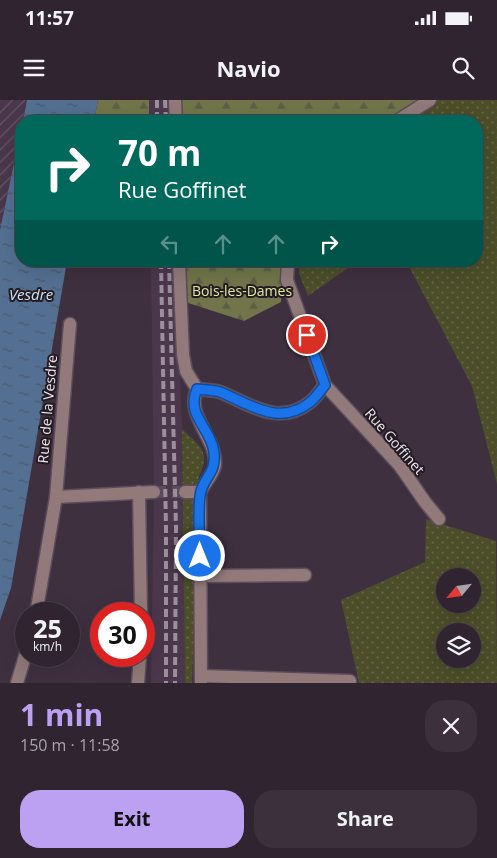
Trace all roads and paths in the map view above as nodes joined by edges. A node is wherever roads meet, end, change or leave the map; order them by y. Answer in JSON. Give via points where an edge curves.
{"nodes":[{"id":1,"x":175,"y":100,"type":"edge"},
{"id":2,"x":430,"y":100,"type":"edge"},
{"id":3,"x":176,"y":115,"type":"edge"},
{"id":4,"x":406,"y":115,"type":"edge"},
{"id":5,"x":179,"y":267,"type":"edge"},
{"id":6,"x":288,"y":267,"type":"edge"},
{"id":7,"x":70,"y":324,"type":"dead end"},
{"id":8,"x":325,"y":385,"type":"junction"},
{"id":9,"x":197,"y":389,"type":"junction"},
{"id":10,"x":139,"y":492,"type":"junction"},
{"id":11,"x":154,"y":492,"type":"tunnel mouth"},
{"id":12,"x":185,"y":492,"type":"tunnel mouth"},
{"id":13,"x":200,"y":492,"type":"junction"},
{"id":14,"x":56,"y":497,"type":"junction"},
{"id":15,"x":439,"y":519,"type":"dead end"},
{"id":16,"x":305,"y":575,"type":"dead end"},
{"id":17,"x":200,"y":576,"type":"junction"},
{"id":18,"x":38,"y":602,"type":"edge"},
{"id":19,"x":140,"y":602,"type":"edge"},
{"id":20,"x":22,"y":667,"type":"edge"},
{"id":21,"x":139,"y":667,"type":"edge"},
{"id":22,"x":201,"y":680,"type":"edge"},
{"id":23,"x":350,"y":681,"type":"dead end"},
{"id":24,"x":17,"y":683,"type":"edge"},
{"id":25,"x":138,"y":683,"type":"edge"}],
"edges":[{"from":1,"to":3,"type":"street"},
{"from":2,"to":4,"type":"street"},
{"from":5,"to":9,"type":"street","via":[[183,355],[186,371]]},
{"from":6,"to":8,"type":"street","name":"Rue Goffinet","via":[[287,280]]},
{"from":7,"to":14,"type":"street","name":"Rue de la Vesdre"},
{"from":8,"to":9,"type":"street","via":[[309,404],[288,412],[267,412],[246,406],[219,392]]},
{"from":8,"to":15,"type":"street","name":"Rue Goffinet","via":[[400,466]]},
{"from":9,"to":13,"type":"street","via":[[192,399],[214,450],[215,468]]},
{"from":10,"to":11,"type":"street"},
{"from":10,"to":14,"type":"street"},
{"from":10,"to":19,"type":"street"},
{"from":12,"to":13,"type":"street"},
{"from":13,"to":17,"type":"street"},
{"from":14,"to":18,"type":"street","name":"Rue de la Vesdre"},
{"from":16,"to":17,"type":"street"},
{"from":17,"to":22,"type":"street"},
{"from":20,"to":24,"type":"street"},
{"from":21,"to":25,"type":"street"},
{"from":22,"to":23,"type":"street"}]}
